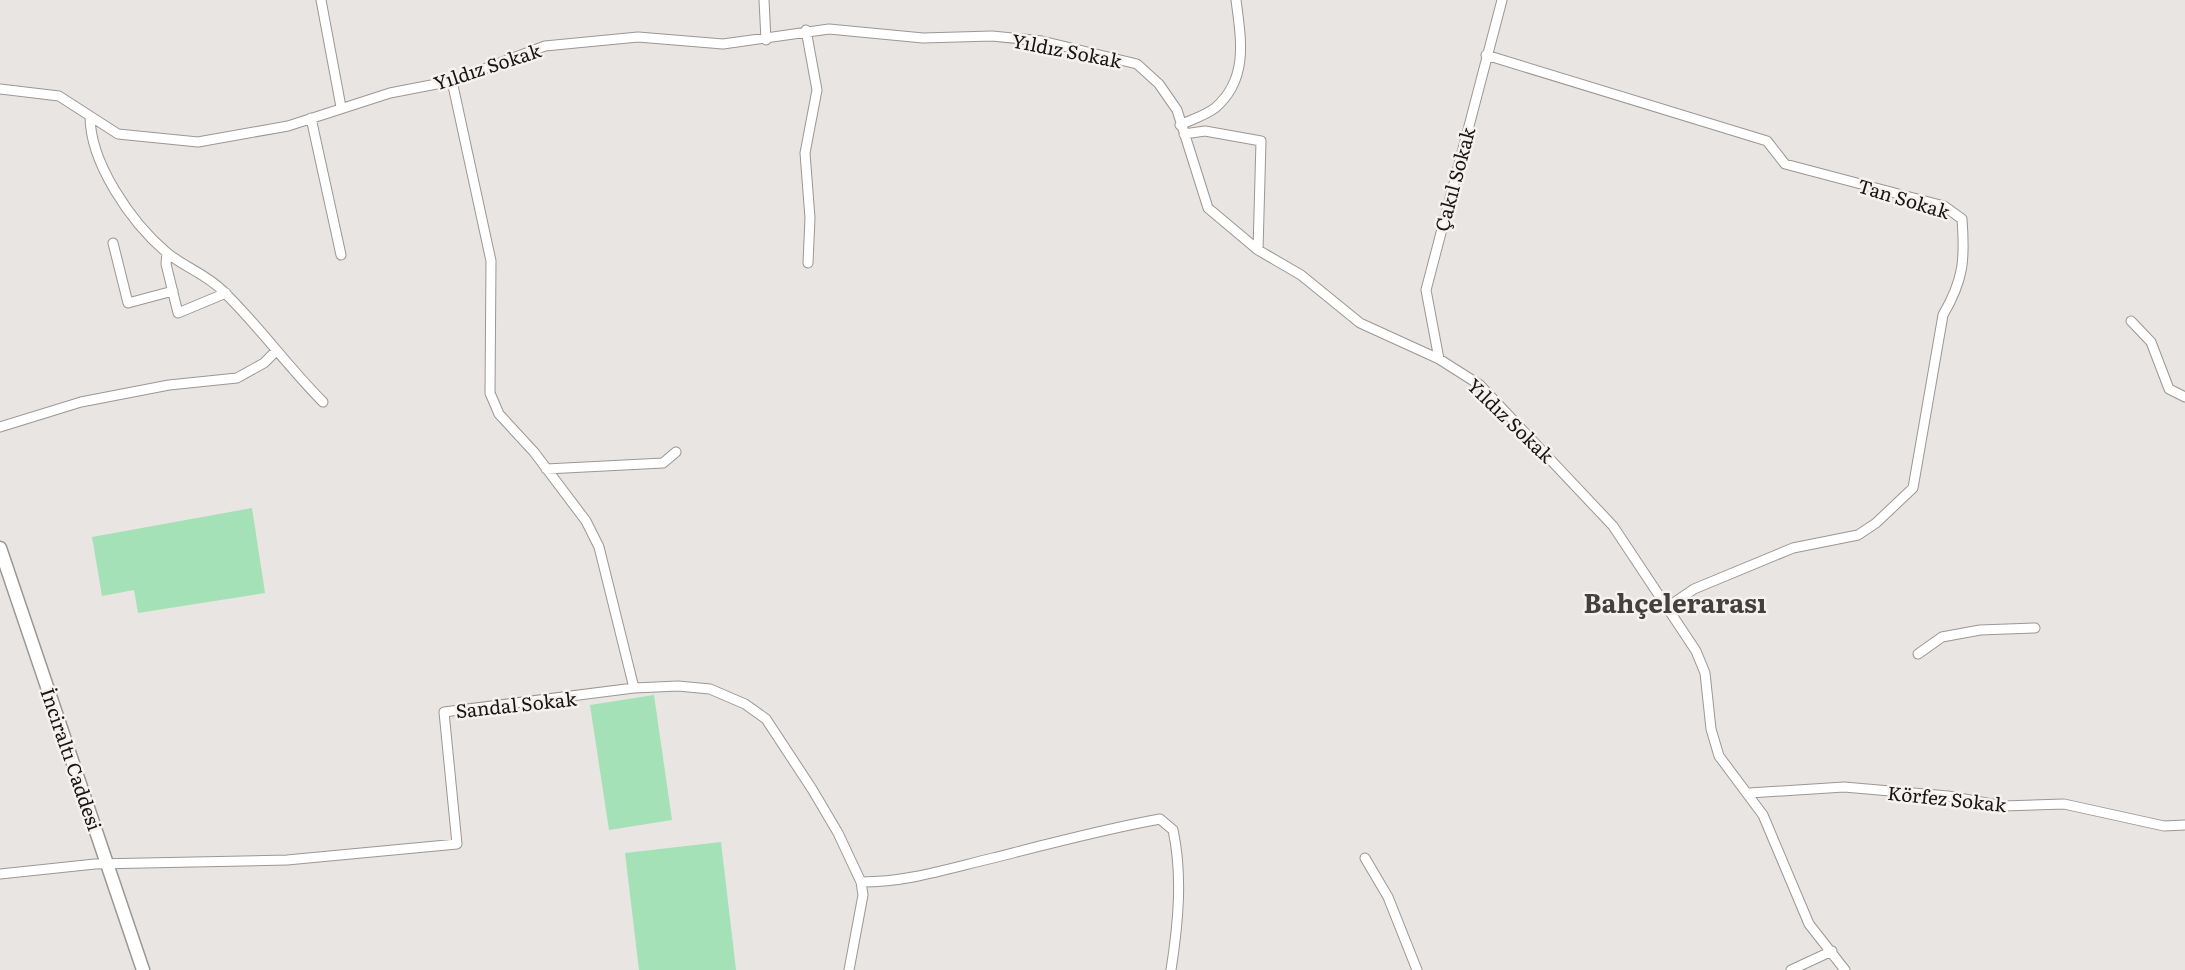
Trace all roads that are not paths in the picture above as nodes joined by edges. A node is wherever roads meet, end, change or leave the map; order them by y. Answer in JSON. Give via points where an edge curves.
{"nodes":[{"id":1,"x":321,"y":0,"type":"edge"},
{"id":2,"x":764,"y":0,"type":"edge"},
{"id":3,"x":1236,"y":0,"type":"edge"},
{"id":4,"x":1502,"y":0,"type":"edge"},
{"id":5,"x":806,"y":30,"type":"junction"},
{"id":6,"x":766,"y":40,"type":"junction"},
{"id":7,"x":1486,"y":55,"type":"junction"},
{"id":8,"x":452,"y":81,"type":"junction"},
{"id":9,"x":0,"y":89,"type":"edge"},
{"id":10,"x":341,"y":107,"type":"junction"},
{"id":11,"x":90,"y":116,"type":"junction"},
{"id":12,"x":311,"y":118,"type":"junction"},
{"id":13,"x":1182,"y":129,"type":"junction"},
{"id":14,"x":113,"y":243,"type":"dead end"},
{"id":15,"x":1258,"y":250,"type":"junction"},
{"id":16,"x":167,"y":253,"type":"junction"},
{"id":17,"x":341,"y":255,"type":"dead end"},
{"id":18,"x":808,"y":263,"type":"dead end"},
{"id":19,"x":173,"y":291,"type":"junction"},
{"id":20,"x":226,"y":293,"type":"junction"},
{"id":21,"x":2131,"y":321,"type":"dead end"},
{"id":22,"x":276,"y":351,"type":"junction"},
{"id":23,"x":1439,"y":359,"type":"junction"},
{"id":24,"x":2185,"y":397,"type":"edge"},
{"id":25,"x":323,"y":402,"type":"dead end"},
{"id":26,"x":0,"y":428,"type":"edge"},
{"id":27,"x":676,"y":452,"type":"dead end"},
{"id":28,"x":546,"y":469,"type":"junction"},
{"id":29,"x":0,"y":548,"type":"edge"},
{"id":30,"x":1669,"y":606,"type":"junction"},
{"id":31,"x":2035,"y":628,"type":"dead end"},
{"id":32,"x":1918,"y":654,"type":"dead end"},
{"id":33,"x":634,"y":688,"type":"junction"},
{"id":34,"x":1749,"y":793,"type":"junction"},
{"id":35,"x":2185,"y":825,"type":"edge"},
{"id":36,"x":1365,"y":858,"type":"dead end"},
{"id":37,"x":109,"y":865,"type":"junction"},
{"id":38,"x":0,"y":874,"type":"edge"},
{"id":39,"x":861,"y":882,"type":"junction"},
{"id":40,"x":1832,"y":951,"type":"junction"},
{"id":41,"x":143,"y":970,"type":"edge"},
{"id":42,"x":849,"y":970,"type":"edge"},
{"id":43,"x":1171,"y":970,"type":"edge"},
{"id":44,"x":1418,"y":970,"type":"edge"},
{"id":45,"x":1791,"y":970,"type":"edge"},
{"id":46,"x":1845,"y":970,"type":"edge"}],
"edges":[{"from":1,"to":10,"type":"street"},
{"from":2,"to":6,"type":"street"},
{"from":3,"to":13,"type":"street","via":[[1243,52],[1232,88],[1214,109]]},
{"from":4,"to":7,"type":"street","name":"Çakıl Sokak"},
{"from":5,"to":6,"type":"street","name":"Yıldız Sokak"},
{"from":5,"to":13,"type":"street","name":"Yıldız Sokak","via":[[923,38],[992,36],[1042,41],[1114,57],[1137,64],[1159,84],[1177,110]]},
{"from":5,"to":18,"type":"street","via":[[817,90],[805,153]]},
{"from":6,"to":8,"type":"street","name":"Yıldız Sokak","via":[[723,44],[638,37],[545,46]]},
{"from":7,"to":23,"type":"street","name":"Çakıl Sokak","via":[[1426,290]]},
{"from":7,"to":30,"type":"street","name":"Tan Sokak","via":[[1767,141],[1785,164],[1944,206],[1962,219],[1965,259],[1958,290],[1943,315],[1913,488],[1858,535],[1793,548],[1694,589]]},
{"from":8,"to":10,"type":"street","name":"Yıldız Sokak"},
{"from":8,"to":28,"type":"street","via":[[491,261],[490,393],[499,414]]},
{"from":9,"to":11,"type":"street","name":"Yıldız Sokak","via":[[60,96]]},
{"from":10,"to":12,"type":"street","name":"Yıldız Sokak"},
{"from":11,"to":12,"type":"street","name":"Yıldız Sokak","via":[[118,134],[198,142]]},
{"from":11,"to":16,"type":"street","via":[[90,132],[102,167],[121,199]]},
{"from":12,"to":17,"type":"street"},
{"from":13,"to":15,"type":"street","name":"Yıldız Sokak","via":[[1208,208]]},
{"from":13,"to":15,"type":"street","via":[[1261,141]]},
{"from":14,"to":19,"type":"street","via":[[128,303]]},
{"from":15,"to":23,"type":"street","name":"Yıldız Sokak","via":[[1301,275],[1360,323]]},
{"from":16,"to":19,"type":"street"},
{"from":16,"to":20,"type":"street","via":[[204,273]]},
{"from":19,"to":20,"type":"street","via":[[178,313]]},
{"from":20,"to":22,"type":"street"},
{"from":21,"to":24,"type":"street","via":[[2151,342],[2169,389]]},
{"from":22,"to":25,"type":"street"},
{"from":22,"to":26,"type":"street","via":[[237,378],[81,402]]},
{"from":23,"to":30,"type":"street","name":"Yıldız Sokak","via":[[1480,385],[1590,499]]},
{"from":27,"to":28,"type":"street","via":[[663,463]]},
{"from":28,"to":33,"type":"street","via":[[586,521],[599,547]]},
{"from":29,"to":37,"type":"main road","name":"İnciraltı Caddesi"},
{"from":30,"to":34,"type":"street","name":"Yıldız Sokak","via":[[1705,673],[1719,756]]},
{"from":31,"to":32,"type":"street","via":[[1942,637]]},
{"from":33,"to":37,"type":"street","name":"Sandal Sokak","via":[[444,712],[457,844],[287,860]]},
{"from":33,"to":39,"type":"street","name":"Sandal Sokak","via":[[710,689],[766,719],[838,833]]},
{"from":34,"to":35,"type":"street","name":"Körfez Sokak","via":[[1844,787],[2003,806],[2064,804],[2164,826]]},
{"from":34,"to":40,"type":"street","name":"Yıldız Sokak","via":[[1773,834],[1809,923]]},
{"from":36,"to":44,"type":"street","via":[[1388,897]]},
{"from":37,"to":38,"type":"street","name":"Sandal Sokak"},
{"from":37,"to":41,"type":"main road","name":"İnciraltı Caddesi"},
{"from":39,"to":42,"type":"street","name":"Sandal Sokak","via":[[863,895]]},
{"from":39,"to":43,"type":"street","via":[[934,875],[1160,818],[1173,830],[1177,872],[1178,922]]},
{"from":40,"to":45,"type":"street"},
{"from":40,"to":46,"type":"street","name":"Yıldız Sokak"}]}
